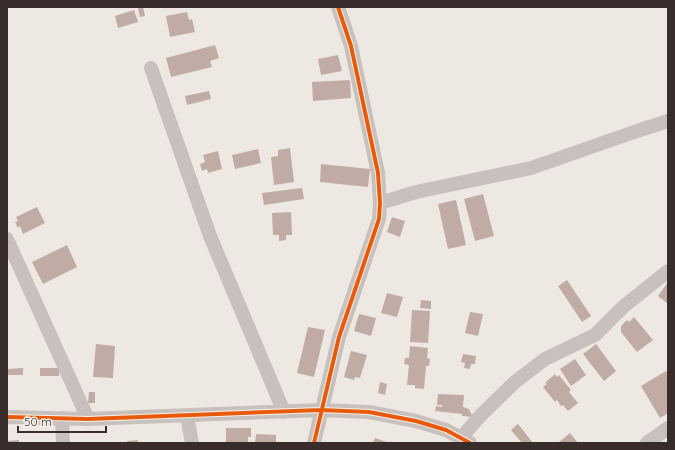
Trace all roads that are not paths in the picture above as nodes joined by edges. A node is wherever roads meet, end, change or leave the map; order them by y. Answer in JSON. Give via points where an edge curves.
{"nodes":[{"id":1,"x":338,"y":7,"type":"edge"},
{"id":2,"x":150,"y":68,"type":"dead end"},
{"id":3,"x":668,"y":121,"type":"edge"},
{"id":4,"x":380,"y":203,"type":"junction"},
{"id":5,"x":7,"y":239,"type":"edge"},
{"id":6,"x":668,"y":271,"type":"edge"},
{"id":7,"x":321,"y":410,"type":"junction"},
{"id":8,"x":284,"y":412,"type":"junction"},
{"id":9,"x":187,"y":416,"type":"junction"},
{"id":10,"x":7,"y":417,"type":"edge"},
{"id":11,"x":62,"y":418,"type":"junction"},
{"id":12,"x":88,"y":419,"type":"junction"},
{"id":13,"x":668,"y":428,"type":"edge"},
{"id":14,"x":466,"y":441,"type":"edge"},
{"id":15,"x":63,"y":443,"type":"edge"},
{"id":16,"x":192,"y":443,"type":"edge"},
{"id":17,"x":314,"y":443,"type":"edge"},
{"id":18,"x":647,"y":443,"type":"edge"}],
"edges":[{"from":1,"to":4,"type":"street","via":[[350,46],[377,166]]},
{"from":2,"to":8,"type":"street","via":[[210,236]]},
{"from":3,"to":4,"type":"street","via":[[531,168],[416,192]]},
{"from":4,"to":7,"type":"street","via":[[379,219],[339,337]]},
{"from":5,"to":12,"type":"street"},
{"from":6,"to":14,"type":"street","via":[[623,307],[595,335],[545,359],[515,382],[480,416]]},
{"from":7,"to":8,"type":"street"},
{"from":7,"to":14,"type":"street","via":[[369,412],[416,421],[446,430]]},
{"from":7,"to":17,"type":"street"},
{"from":8,"to":9,"type":"street"},
{"from":9,"to":12,"type":"street"},
{"from":9,"to":16,"type":"street"},
{"from":10,"to":11,"type":"street"},
{"from":11,"to":12,"type":"street"},
{"from":11,"to":15,"type":"street"},
{"from":13,"to":18,"type":"street"}]}
